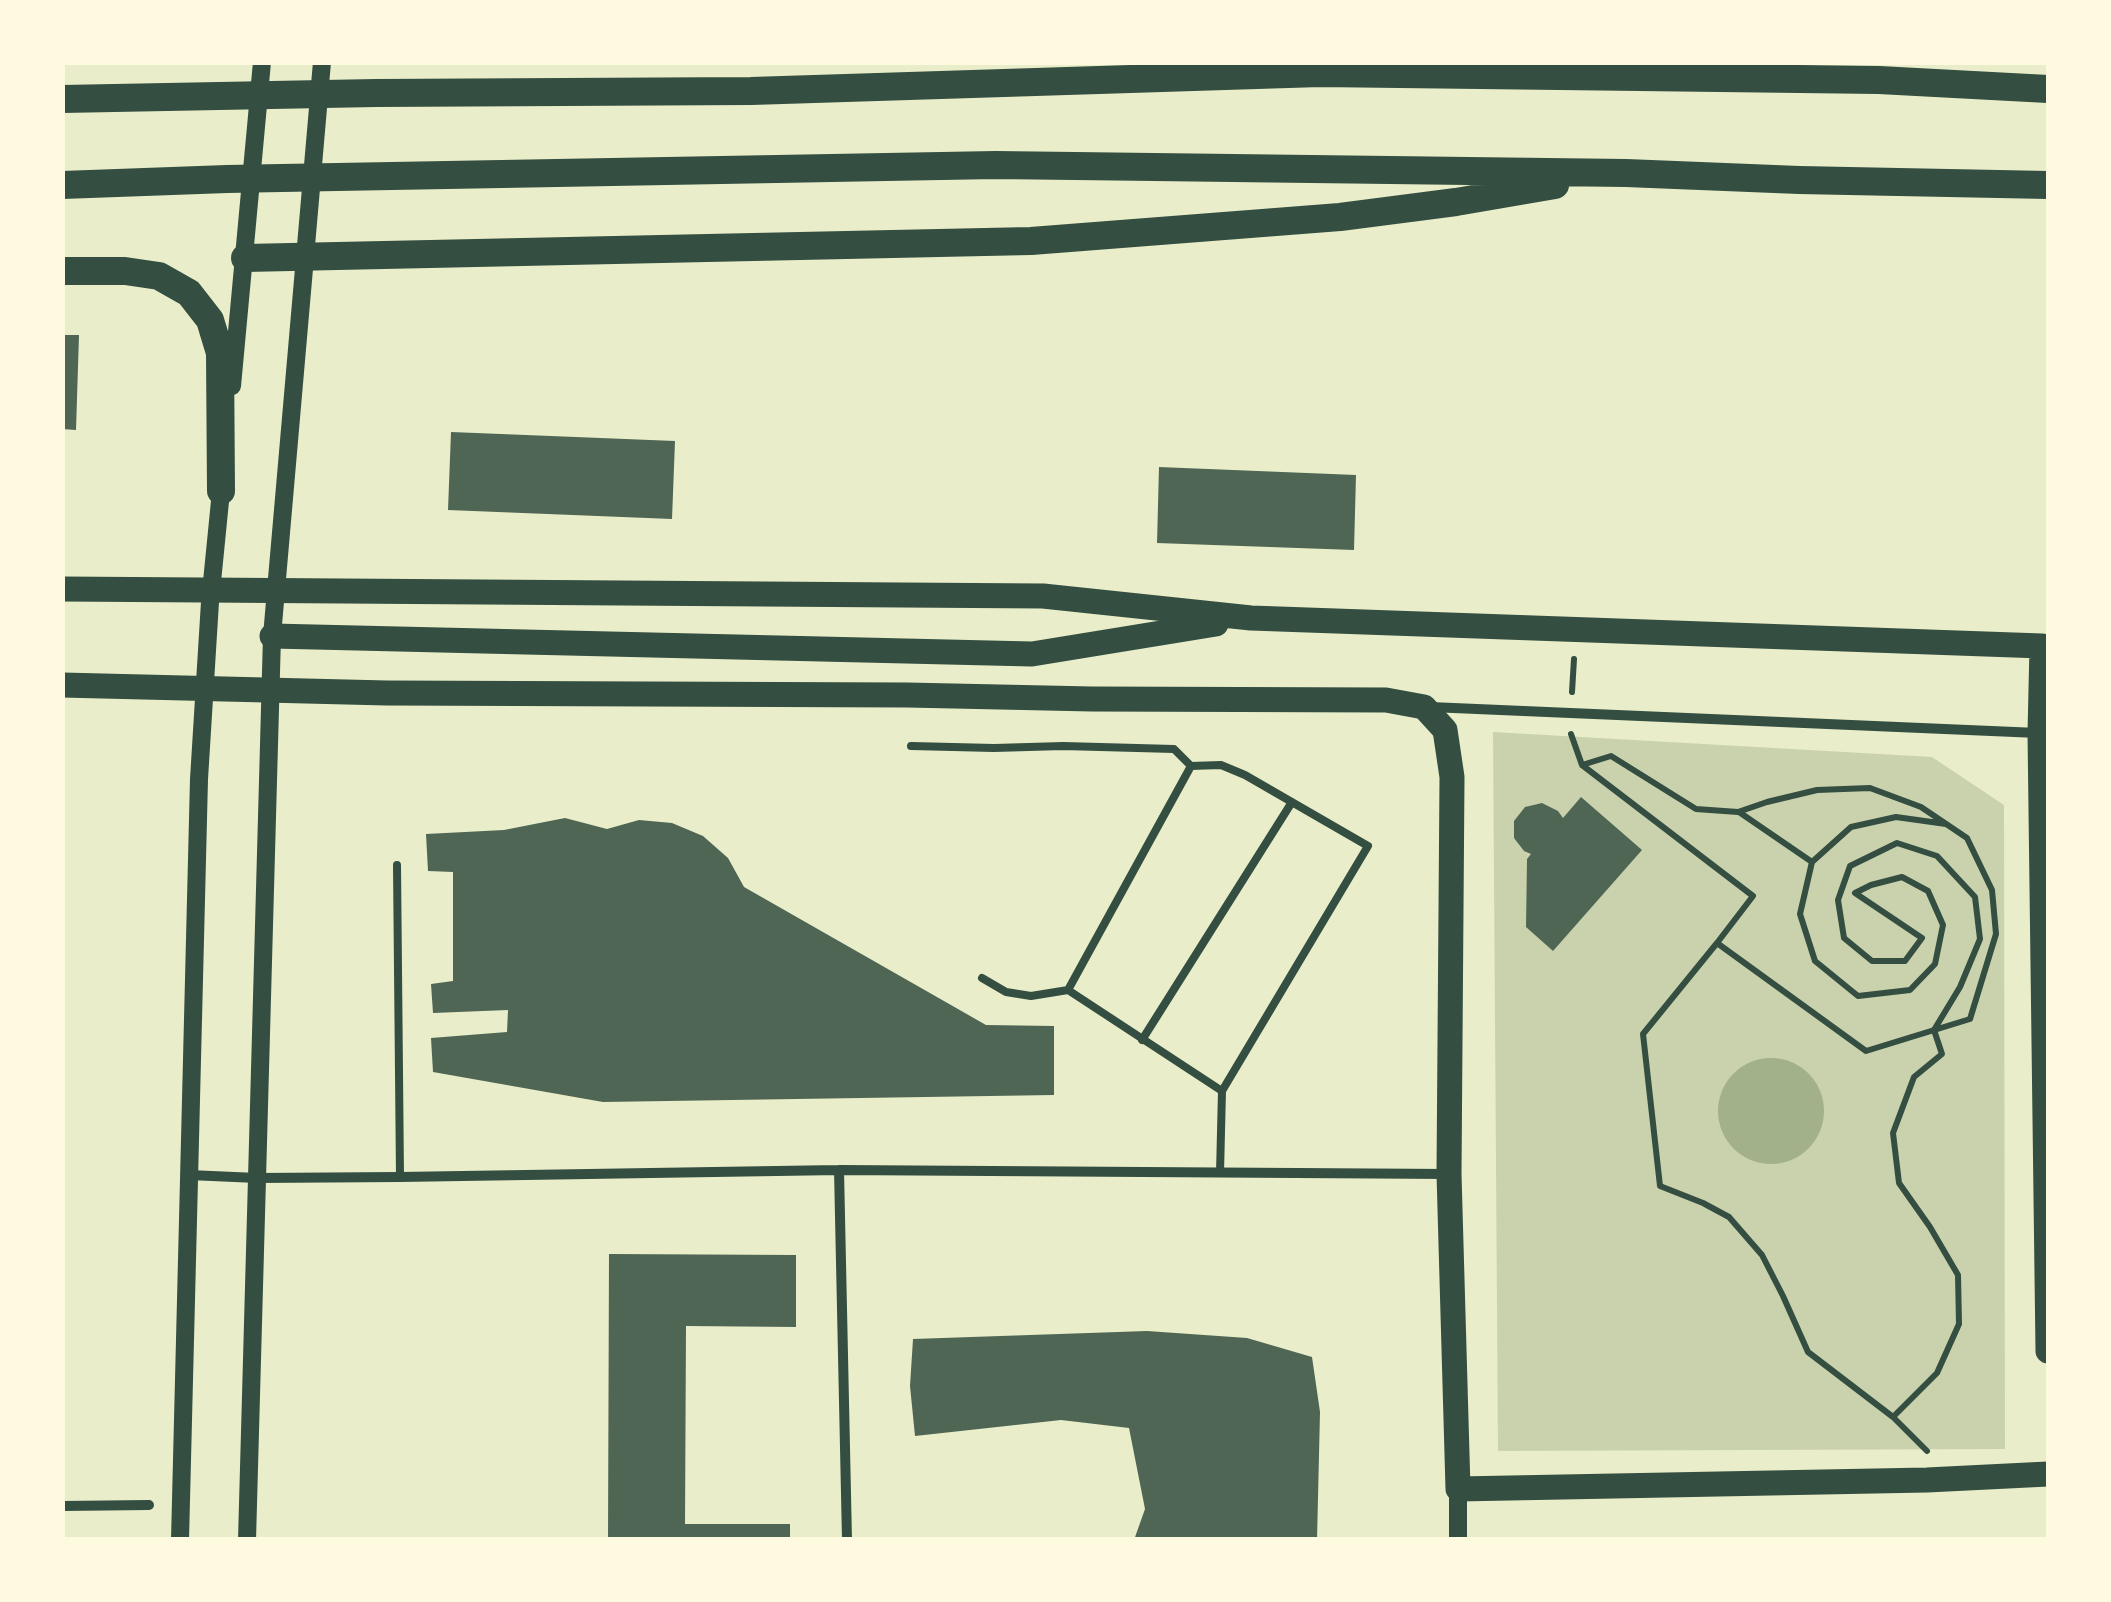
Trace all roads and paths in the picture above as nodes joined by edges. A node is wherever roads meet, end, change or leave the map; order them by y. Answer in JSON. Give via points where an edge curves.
{"nodes":[{"id":1,"x":262,"y":62,"type":"edge"},
{"id":2,"x":322,"y":62,"type":"edge"},
{"id":3,"x":2048,"y":89,"type":"edge"},
{"id":4,"x":62,"y":99,"type":"edge"},
{"id":5,"x":1626,"y":173,"type":"junction"},
{"id":6,"x":1920,"y":182,"type":"junction"},
{"id":7,"x":2048,"y":184,"type":"edge"},
{"id":8,"x":62,"y":185,"type":"edge"},
{"id":9,"x":2048,"y":204,"type":"edge"},
{"id":10,"x":245,"y":258,"type":"junction"},
{"id":11,"x":305,"y":258,"type":"junction"},
{"id":12,"x":62,"y":271,"type":"edge"},
{"id":13,"x":221,"y":490,"type":"junction"},
{"id":14,"x":62,"y":589,"type":"edge"},
{"id":15,"x":1250,"y":618,"type":"junction"},
{"id":16,"x":1575,"y":628,"type":"junction"},
{"id":17,"x":272,"y":636,"type":"junction"},
{"id":18,"x":2045,"y":646,"type":"edge"},
{"id":19,"x":62,"y":684,"type":"edge"},
{"id":20,"x":1424,"y":707,"type":"junction"},
{"id":21,"x":1572,"y":714,"type":"junction"},
{"id":22,"x":2044,"y":733,"type":"edge"},
{"id":23,"x":910,"y":746,"type":"dead end"},
{"id":24,"x":1582,"y":765,"type":"junction"},
{"id":25,"x":1191,"y":766,"type":"junction"},
{"id":26,"x":1292,"y":802,"type":"junction"},
{"id":27,"x":1738,"y":812,"type":"junction"},
{"id":28,"x":1946,"y":824,"type":"junction"},
{"id":29,"x":1812,"y":862,"type":"junction"},
{"id":30,"x":397,"y":865,"type":"dead end"},
{"id":31,"x":1717,"y":943,"type":"junction"},
{"id":32,"x":982,"y":978,"type":"dead end"},
{"id":33,"x":1068,"y":990,"type":"junction"},
{"id":34,"x":1934,"y":1030,"type":"junction"},
{"id":35,"x":1142,"y":1040,"type":"junction"},
{"id":36,"x":1222,"y":1090,"type":"junction"},
{"id":37,"x":838,"y":1170,"type":"junction"},
{"id":38,"x":1220,"y":1173,"type":"junction"},
{"id":39,"x":1449,"y":1174,"type":"junction"},
{"id":40,"x":190,"y":1175,"type":"junction"},
{"id":41,"x":400,"y":1177,"type":"junction"},
{"id":42,"x":257,"y":1178,"type":"junction"},
{"id":43,"x":2048,"y":1298,"type":"edge"},
{"id":44,"x":2048,"y":1352,"type":"edge"},
{"id":45,"x":1893,"y":1417,"type":"junction"},
{"id":46,"x":2048,"y":1474,"type":"edge"},
{"id":47,"x":1926,"y":1480,"type":"junction"},
{"id":48,"x":1458,"y":1489,"type":"junction"},
{"id":49,"x":148,"y":1505,"type":"dead end"},
{"id":50,"x":62,"y":1506,"type":"edge"},
{"id":51,"x":180,"y":1540,"type":"edge"},
{"id":52,"x":248,"y":1540,"type":"edge"},
{"id":53,"x":847,"y":1540,"type":"edge"},
{"id":54,"x":1458,"y":1540,"type":"edge"}],
"edges":[{"from":1,"to":10,"type":"street"},
{"from":2,"to":11,"type":"street"},
{"from":3,"to":4,"type":"highway","via":[[1878,80],[1320,74],[751,92]]},
{"from":5,"to":6,"type":"highway"},
{"from":5,"to":8,"type":"highway","via":[[996,164]]},
{"from":5,"to":11,"type":"highway","via":[[1340,217],[1031,242]]},
{"from":6,"to":7,"type":"highway"},
{"from":6,"to":9,"type":"highway"},
{"from":10,"to":11,"type":"highway"},
{"from":10,"to":13,"type":"street"},
{"from":11,"to":17,"type":"street"},
{"from":12,"to":13,"type":"highway","via":[[158,276],[189,293],[210,320],[220,353]]},
{"from":13,"to":40,"type":"street","via":[[200,779]]},
{"from":14,"to":15,"type":"highway","via":[[1043,596]]},
{"from":15,"to":16,"type":"highway"},
{"from":15,"to":17,"type":"highway","via":[[1032,654]]},
{"from":16,"to":18,"type":"highway"},
{"from":16,"to":21,"type":"path"},
{"from":17,"to":42,"type":"street"},
{"from":18,"to":22,"type":"highway"},
{"from":19,"to":20,"type":"highway","via":[[1386,700]]},
{"from":20,"to":21,"type":"street"},
{"from":20,"to":39,"type":"highway","via":[[1445,730],[1452,776]]},
{"from":21,"to":22,"type":"street"},
{"from":21,"to":24,"type":"path"},
{"from":22,"to":43,"type":"highway"},
{"from":23,"to":25,"type":"lane","via":[[1174,750]]},
{"from":24,"to":27,"type":"path","via":[[1611,756],[1696,809]]},
{"from":24,"to":31,"type":"path","via":[[1753,896]]},
{"from":25,"to":26,"type":"lane","via":[[1220,765]]},
{"from":25,"to":33,"type":"lane"},
{"from":26,"to":35,"type":"lane"},
{"from":26,"to":36,"type":"lane","via":[[1368,846]]},
{"from":27,"to":28,"type":"path","via":[[1818,790],[1870,788]]},
{"from":27,"to":29,"type":"path"},
{"from":28,"to":29,"type":"path","via":[[1896,817],[1852,827]]},
{"from":28,"to":34,"type":"path","via":[[1968,838],[1992,890],[1996,934],[1970,1019]]},
{"from":29,"to":34,"type":"path","via":[[1800,914],[1815,961],[1858,996],[1910,990],[1936,964],[1943,925],[1928,891],[1902,877],[1871,884],[1855,893],[1922,938],[1906,961],[1872,960],[1844,938],[1838,900],[1850,866],[1897,843],[1937,856],[1976,898],[1980,939]]},
{"from":30,"to":41,"type":"lane"},
{"from":31,"to":34,"type":"path","via":[[1866,1051]]},
{"from":31,"to":45,"type":"path","via":[[1643,1034],[1660,1186],[1730,1217],[1762,1255],[1808,1352]]},
{"from":32,"to":33,"type":"lane","via":[[1031,996]]},
{"from":33,"to":35,"type":"lane"},
{"from":34,"to":45,"type":"path","via":[[1942,1054],[1914,1077],[1893,1134],[1899,1183],[1958,1275],[1959,1324],[1937,1373]]},
{"from":35,"to":36,"type":"lane"},
{"from":36,"to":38,"type":"lane"},
{"from":37,"to":38,"type":"street"},
{"from":37,"to":41,"type":"street"},
{"from":37,"to":53,"type":"street"},
{"from":38,"to":39,"type":"street"},
{"from":39,"to":48,"type":"highway"},
{"from":40,"to":42,"type":"street"},
{"from":40,"to":51,"type":"street"},
{"from":41,"to":42,"type":"street"},
{"from":42,"to":52,"type":"street"},
{"from":43,"to":44,"type":"highway"},
{"from":45,"to":47,"type":"path","via":[[1926,1450]]},
{"from":46,"to":47,"type":"highway"},
{"from":47,"to":48,"type":"highway"},
{"from":48,"to":54,"type":"street"},
{"from":49,"to":50,"type":"street"}]}
